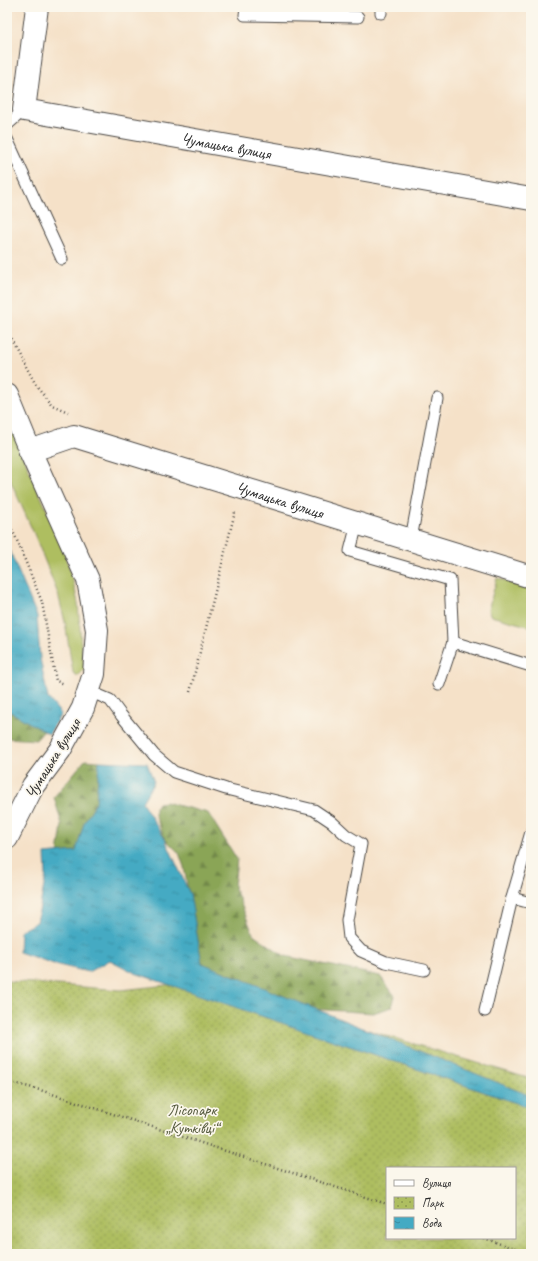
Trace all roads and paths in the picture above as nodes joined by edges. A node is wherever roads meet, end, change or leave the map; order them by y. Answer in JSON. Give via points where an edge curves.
{"nodes":[{"id":1,"x":37,"y":7,"type":"edge"},
{"id":2,"x":246,"y":7,"type":"edge"},
{"id":3,"x":358,"y":17,"type":"dead end"},
{"id":4,"x":24,"y":110,"type":"junction"},
{"id":5,"x":7,"y":125,"type":"edge"},
{"id":6,"x":7,"y":139,"type":"edge"},
{"id":7,"x":531,"y":199,"type":"edge"},
{"id":8,"x":62,"y":259,"type":"dead end"},
{"id":9,"x":7,"y":395,"type":"edge"},
{"id":10,"x":437,"y":398,"type":"dead end"},
{"id":11,"x":30,"y":451,"type":"junction"},
{"id":12,"x":241,"y":488,"type":"junction"},
{"id":13,"x":7,"y":519,"type":"edge"},
{"id":14,"x":357,"y":524,"type":"junction"},
{"id":15,"x":411,"y":539,"type":"junction"},
{"id":16,"x":531,"y":577,"type":"edge"},
{"id":17,"x":453,"y":642,"type":"junction"},
{"id":18,"x":531,"y":666,"type":"edge"},
{"id":19,"x":439,"y":684,"type":"dead end"},
{"id":20,"x":190,"y":692,"type":"dead end"},
{"id":21,"x":86,"y":700,"type":"junction"},
{"id":22,"x":531,"y":832,"type":"edge"},
{"id":23,"x":7,"y":838,"type":"edge"},
{"id":24,"x":512,"y":898,"type":"junction"},
{"id":25,"x":531,"y":903,"type":"edge"},
{"id":26,"x":424,"y":970,"type":"dead end"},
{"id":27,"x":485,"y":1012,"type":"dead end"},
{"id":28,"x":7,"y":1081,"type":"edge"},
{"id":29,"x":386,"y":1204,"type":"edge"},
{"id":30,"x":487,"y":1239,"type":"edge"},
{"id":31,"x":528,"y":1254,"type":"edge"}],
"edges":[{"from":1,"to":4,"type":"street"},
{"from":2,"to":3,"type":"lane","via":[[245,15]]},
{"from":4,"to":5,"type":"lane"},
{"from":4,"to":7,"type":"street","name":"Чумацька вулиця"},
{"from":6,"to":8,"type":"lane"},
{"from":9,"to":11,"type":"street","name":"Чумацька вулиця"},
{"from":10,"to":15,"type":"lane"},
{"from":11,"to":12,"type":"street","name":"Чумацька вулиця","via":[[74,436]]},
{"from":11,"to":21,"type":"street","name":"Чумацька вулиця","via":[[88,580],[97,630],[94,674]]},
{"from":12,"to":14,"type":"street","name":"Чумацька вулиця"},
{"from":12,"to":20,"type":"path"},
{"from":13,"to":21,"type":"path","via":[[42,602],[56,681]]},
{"from":14,"to":15,"type":"street","name":"Чумацька вулиця"},
{"from":14,"to":17,"type":"lane","via":[[350,551],[450,580]]},
{"from":15,"to":16,"type":"street","name":"Чумацька вулиця"},
{"from":17,"to":18,"type":"lane"},
{"from":17,"to":19,"type":"lane"},
{"from":21,"to":23,"type":"street","name":"Чумацька вулиця","via":[[60,750],[33,786]]},
{"from":21,"to":26,"type":"lane","via":[[110,700],[154,755],[174,772],[226,789],[314,810],[361,844],[348,920],[349,938],[361,951],[386,962]]},
{"from":22,"to":24,"type":"lane"},
{"from":24,"to":25,"type":"lane"},
{"from":24,"to":27,"type":"lane"},
{"from":28,"to":29,"type":"path"},
{"from":30,"to":31,"type":"path"}]}
